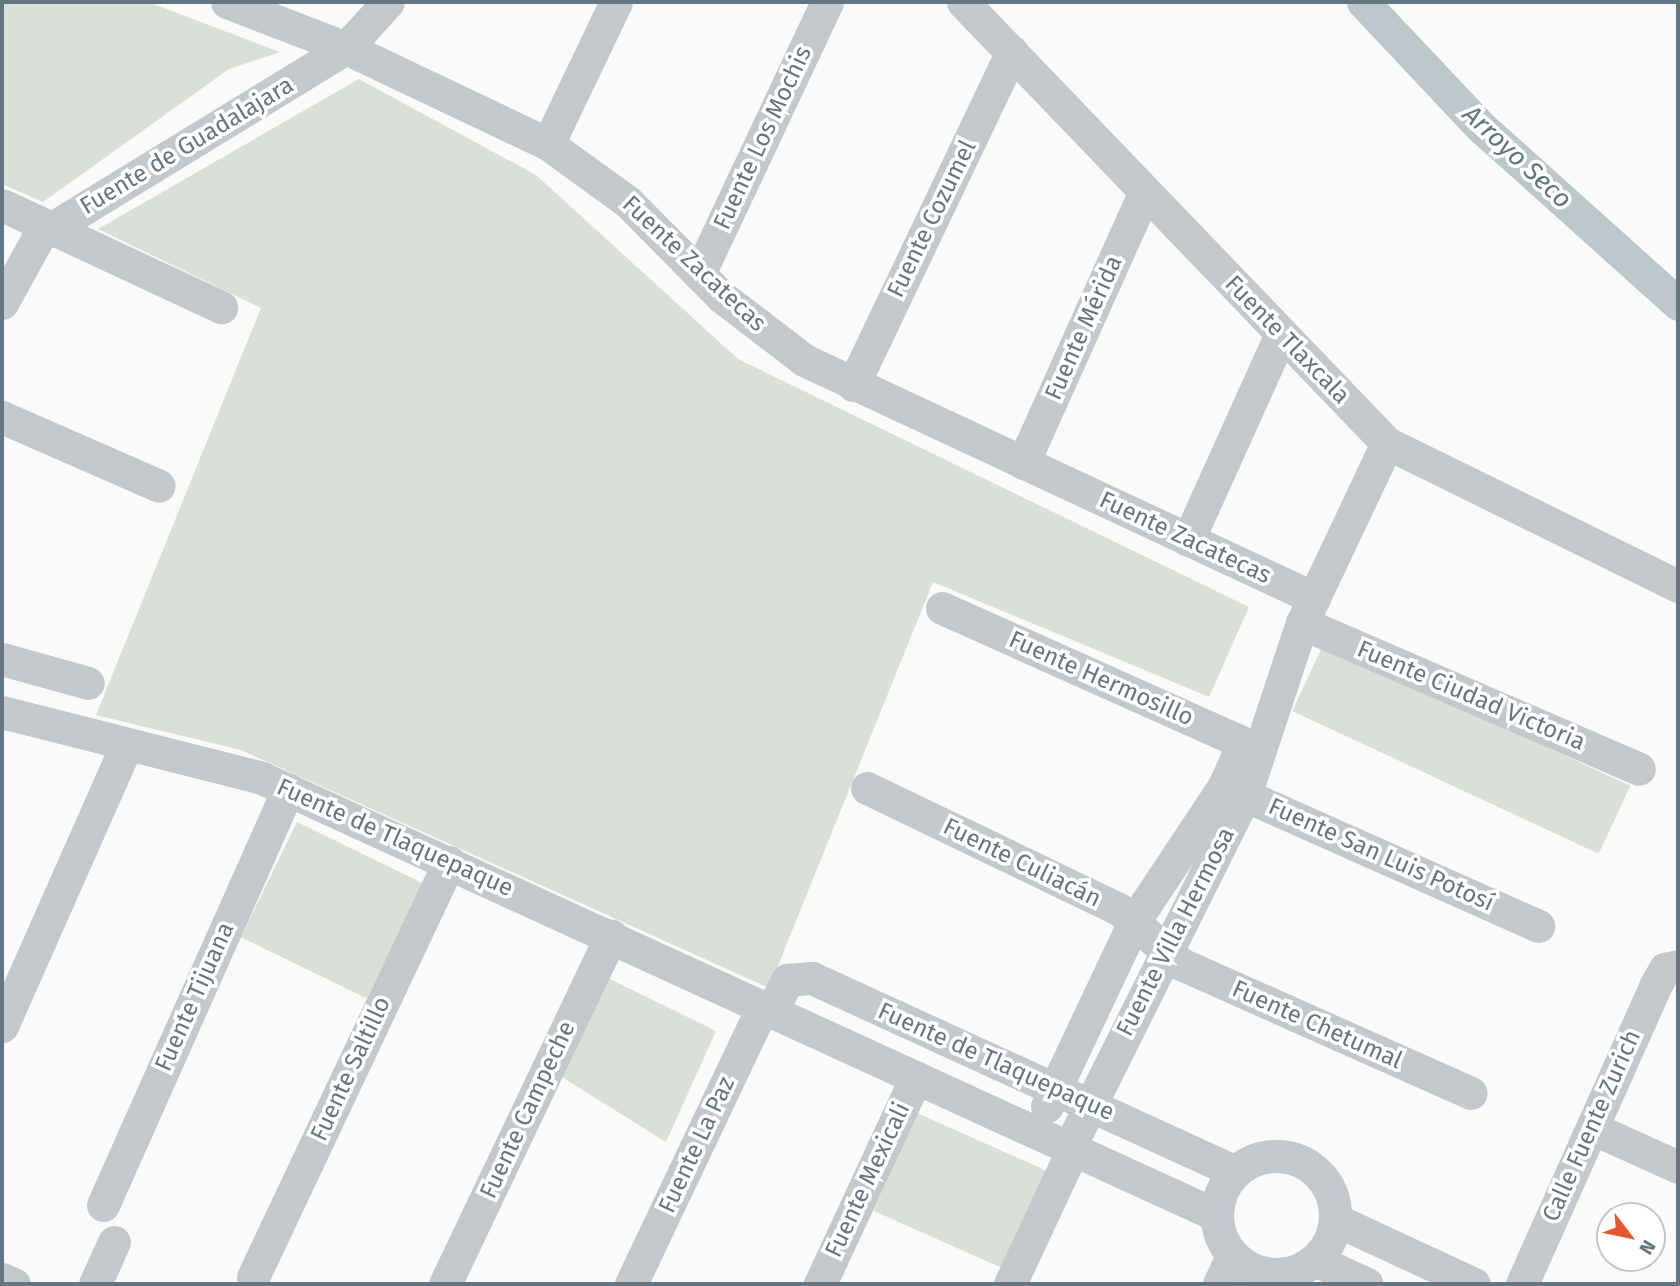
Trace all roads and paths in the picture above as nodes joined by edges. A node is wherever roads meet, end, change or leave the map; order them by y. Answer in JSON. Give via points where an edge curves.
{"nodes":[{"id":1,"x":227,"y":2,"type":"edge"},
{"id":2,"x":388,"y":2,"type":"edge"},
{"id":3,"x":616,"y":2,"type":"edge"},
{"id":4,"x":827,"y":2,"type":"edge"},
{"id":5,"x":963,"y":2,"type":"edge"},
{"id":6,"x":346,"y":48,"type":"junction"},
{"id":7,"x":1012,"y":52,"type":"junction"},
{"id":8,"x":548,"y":144,"type":"junction"},
{"id":9,"x":1145,"y":192,"type":"junction"},
{"id":10,"x":2,"y":205,"type":"edge"},
{"id":11,"x":51,"y":229,"type":"junction"},
{"id":12,"x":699,"y":274,"type":"junction"},
{"id":13,"x":2,"y":303,"type":"edge"},
{"id":14,"x":221,"y":307,"type":"dead end"},
{"id":15,"x":1282,"y":334,"type":"junction"},
{"id":16,"x":853,"y":385,"type":"junction"},
{"id":17,"x":2,"y":416,"type":"edge"},
{"id":18,"x":1387,"y":443,"type":"junction"},
{"id":19,"x":1023,"y":463,"type":"junction"},
{"id":20,"x":159,"y":486,"type":"dead end"},
{"id":21,"x":1188,"y":540,"type":"junction"},
{"id":22,"x":1678,"y":586,"type":"edge"},
{"id":23,"x":942,"y":608,"type":"dead end"},
{"id":24,"x":1308,"y":610,"type":"junction"},
{"id":25,"x":2,"y":659,"type":"edge"},
{"id":26,"x":88,"y":683,"type":"dead end"},
{"id":27,"x":2,"y":712,"type":"edge"},
{"id":28,"x":127,"y":744,"type":"junction"},
{"id":29,"x":1251,"y":747,"type":"junction"},
{"id":30,"x":1639,"y":769,"type":"dead end"},
{"id":31,"x":867,"y":788,"type":"dead end"},
{"id":32,"x":288,"y":789,"type":"junction"},
{"id":33,"x":1234,"y":790,"type":"junction"},
{"id":34,"x":449,"y":862,"type":"junction"},
{"id":35,"x":1135,"y":920,"type":"junction"},
{"id":36,"x":1538,"y":926,"type":"dead end"},
{"id":37,"x":611,"y":936,"type":"junction"},
{"id":38,"x":1164,"y":953,"type":"junction"},
{"id":39,"x":1672,"y":968,"type":"edge"},
{"id":40,"x":767,"y":1008,"type":"junction"},
{"id":41,"x":2,"y":1026,"type":"edge"},
{"id":42,"x":916,"y":1077,"type":"junction"},
{"id":43,"x":1056,"y":1088,"type":"junction"},
{"id":44,"x":1471,"y":1093,"type":"dead end"},
{"id":45,"x":1091,"y":1104,"type":"junction"},
{"id":46,"x":1592,"y":1128,"type":"junction"},
{"id":47,"x":1036,"y":1131,"type":"junction"},
{"id":48,"x":1071,"y":1148,"type":"junction"},
{"id":49,"x":1678,"y":1167,"type":"edge"},
{"id":50,"x":1234,"y":1172,"type":"junction"},
{"id":51,"x":103,"y":1205,"type":"dead end"},
{"id":52,"x":1216,"y":1215,"type":"junction"},
{"id":53,"x":1336,"y":1220,"type":"junction"},
{"id":54,"x":114,"y":1242,"type":"dead end"},
{"id":55,"x":1315,"y":1260,"type":"junction"},
{"id":56,"x":1226,"y":1270,"type":"edge"},
{"id":57,"x":253,"y":1277,"type":"dead end"},
{"id":58,"x":2,"y":1279,"type":"edge"},
{"id":59,"x":1275,"y":1280,"type":"edge"},
{"id":60,"x":14,"y":1284,"type":"edge"},
{"id":61,"x":95,"y":1284,"type":"edge"},
{"id":62,"x":445,"y":1284,"type":"edge"},
{"id":63,"x":631,"y":1284,"type":"edge"},
{"id":64,"x":820,"y":1284,"type":"edge"},
{"id":65,"x":1010,"y":1284,"type":"edge"},
{"id":66,"x":1367,"y":1284,"type":"edge"},
{"id":67,"x":1474,"y":1284,"type":"edge"},
{"id":68,"x":1522,"y":1284,"type":"edge"}],
"edges":[{"from":1,"to":6,"type":"street","name":"Fuente Zacatecas"},
{"from":2,"to":6,"type":"street","name":"Fuente de Guadalajara"},
{"from":3,"to":8,"type":"street"},
{"from":4,"to":12,"type":"street","name":"Fuente Los Mochis"},
{"from":5,"to":7,"type":"street","name":"Fuente Tlaxcala"},
{"from":6,"to":8,"type":"street","name":"Fuente Zacatecas"},
{"from":6,"to":11,"type":"street","name":"Fuente de Guadalajara"},
{"from":7,"to":9,"type":"street","name":"Fuente Tlaxcala"},
{"from":7,"to":16,"type":"street","name":"Fuente Cozumel"},
{"from":8,"to":12,"type":"street","name":"Fuente Zacatecas","via":[[628,202]]},
{"from":9,"to":15,"type":"street","name":"Fuente Tlaxcala"},
{"from":9,"to":19,"type":"street","name":"Fuente Mérida"},
{"from":10,"to":11,"type":"street"},
{"from":11,"to":13,"type":"street","name":"Fuente de Guadalajara","via":[[28,249]]},
{"from":11,"to":14,"type":"street"},
{"from":12,"to":16,"type":"street","name":"Fuente Zacatecas","via":[[804,360]]},
{"from":15,"to":18,"type":"street","name":"Fuente Tlaxcala"},
{"from":15,"to":21,"type":"street"},
{"from":16,"to":19,"type":"street","name":"Fuente Zacatecas"},
{"from":17,"to":20,"type":"street"},
{"from":18,"to":22,"type":"street","name":"Fuente Tlaxcala"},
{"from":18,"to":24,"type":"street","name":"Fuente Villa Hermosa"},
{"from":19,"to":21,"type":"street","name":"Fuente Zacatecas"},
{"from":21,"to":24,"type":"street","name":"Fuente Zacatecas"},
{"from":23,"to":29,"type":"street","name":"Fuente Hermosillo"},
{"from":24,"to":29,"type":"street","name":"Fuente Villa Hermosa"},
{"from":24,"to":30,"type":"street","name":"Fuente Ciudad Victoria"},
{"from":25,"to":26,"type":"street"},
{"from":27,"to":28,"type":"street","name":"Fuente de Tlaquepaque"},
{"from":28,"to":32,"type":"street","name":"Fuente de Tlaquepaque"},
{"from":28,"to":41,"type":"street"},
{"from":29,"to":33,"type":"street","name":"Fuente Villa Hermosa"},
{"from":31,"to":35,"type":"street","name":"Fuente Culiacán"},
{"from":32,"to":34,"type":"street","name":"Fuente de Tlaquepaque"},
{"from":32,"to":51,"type":"street","name":"Fuente Tijuana"},
{"from":33,"to":35,"type":"street","name":"Fuente Villa Hermosa"},
{"from":33,"to":36,"type":"street","name":"Fuente San Luis Potosí"},
{"from":33,"to":38,"type":"street","name":"Fuente Villa Hermosa"},
{"from":34,"to":37,"type":"street","name":"Fuente de Tlaquepaque"},
{"from":34,"to":57,"type":"street","name":"Fuente Saltillo"},
{"from":35,"to":38,"type":"street","name":"Fuente Culiacán"},
{"from":35,"to":43,"type":"street","name":"Fuente Villa Hermosa"},
{"from":37,"to":40,"type":"street","name":"Fuente de Tlaquepaque"},
{"from":37,"to":62,"type":"street","name":"Fuente Campeche"},
{"from":38,"to":44,"type":"street","name":"Fuente Chetumal"},
{"from":38,"to":45,"type":"street","name":"Fuente Villa Hermosa"},
{"from":39,"to":46,"type":"street","name":"Calle Fuente Zurich"},
{"from":40,"to":42,"type":"street","name":"Fuente de Tlaquepaque"},
{"from":40,"to":43,"type":"street","name":"Fuente de Tlaquepaque","via":[[787,980],[811,978]]},
{"from":40,"to":63,"type":"street","name":"Fuente La Paz"},
{"from":42,"to":47,"type":"street","name":"Fuente de Tlaquepaque"},
{"from":42,"to":64,"type":"street","name":"Fuente Mexicali"},
{"from":43,"to":45,"type":"street","name":"Fuente de Tlaquepaque"},
{"from":43,"to":47,"type":"street","name":"Fuente Villa Hermosa"},
{"from":45,"to":48,"type":"street","name":"Fuente Villa Hermosa"},
{"from":45,"to":50,"type":"street","name":"Fuente de Tlaquepaque"},
{"from":46,"to":49,"type":"street"},
{"from":46,"to":68,"type":"street","name":"Calle Fuente Zurich"},
{"from":47,"to":48,"type":"street","name":"Fuente de Tlaquepaque"},
{"from":48,"to":52,"type":"street","name":"Fuente de Tlaquepaque"},
{"from":48,"to":65,"type":"street","name":"Fuente Villa Hermosa"},
{"from":50,"to":52,"type":"street"},
{"from":50,"to":53,"type":"street","via":[[1272,1155],[1311,1166],[1326,1181]]},
{"from":52,"to":56,"type":"street"},
{"from":53,"to":55,"type":"street"},
{"from":53,"to":67,"type":"street"},
{"from":54,"to":61,"type":"street"},
{"from":55,"to":59,"type":"street"},
{"from":55,"to":66,"type":"street"},
{"from":56,"to":59,"type":"street"},
{"from":58,"to":60,"type":"street"}]}
